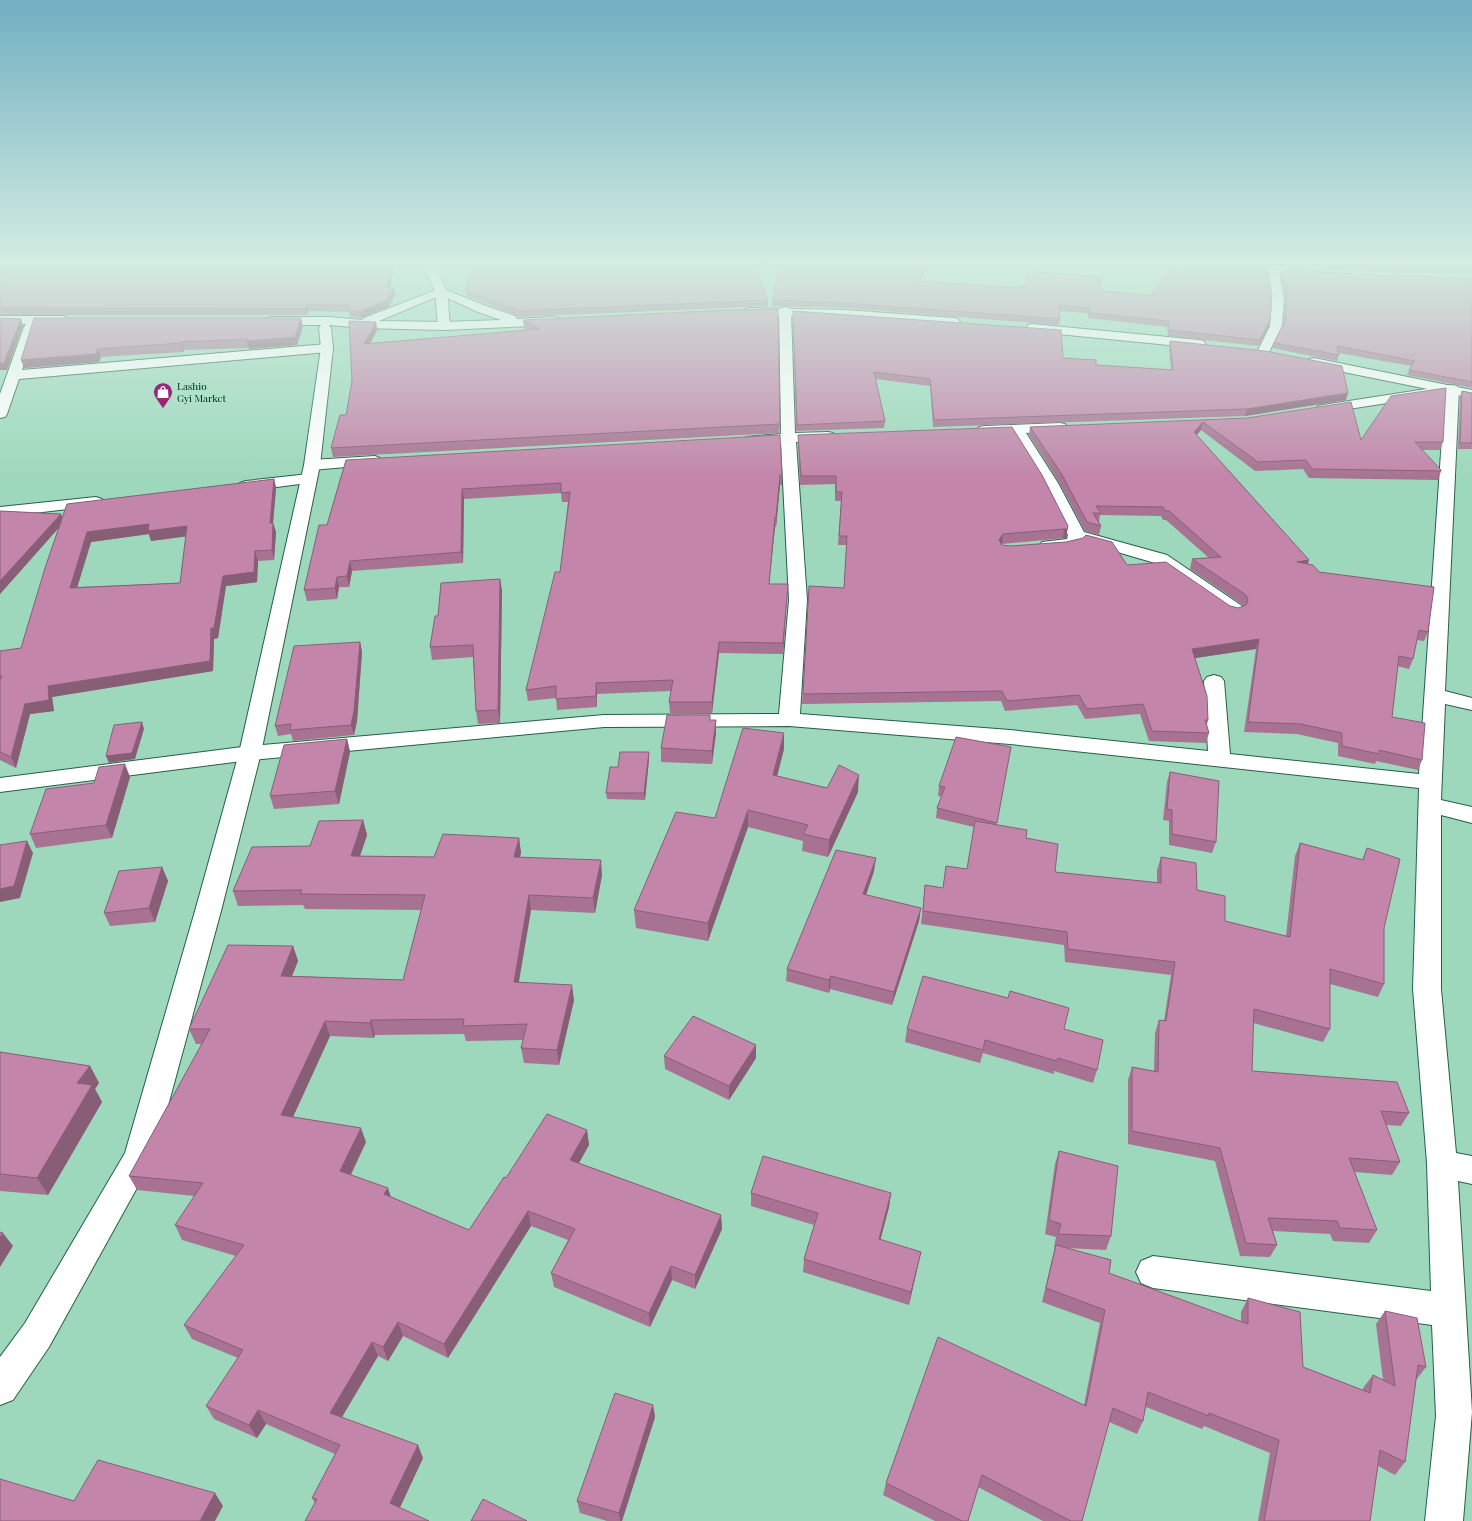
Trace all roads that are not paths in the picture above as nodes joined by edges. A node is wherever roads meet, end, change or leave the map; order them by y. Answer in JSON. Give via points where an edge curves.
{"nodes":[{"id":1,"x":27,"y":336,"type":"edge"},
{"id":2,"x":316,"y":336,"type":"edge"},
{"id":3,"x":331,"y":336,"type":"edge"},
{"id":4,"x":786,"y":336,"type":"edge"},
{"id":5,"x":1121,"y":336,"type":"edge"},
{"id":6,"x":1271,"y":336,"type":"edge"},
{"id":7,"x":326,"y":338,"type":"junction"},
{"id":8,"x":1210,"y":346,"type":"edge"},
{"id":9,"x":1248,"y":350,"type":"edge"},
{"id":10,"x":1263,"y":352,"type":"junction"},
{"id":11,"x":1278,"y":355,"type":"edge"},
{"id":12,"x":1301,"y":359,"type":"edge"},
{"id":13,"x":14,"y":375,"type":"junction"},
{"id":14,"x":1452,"y":389,"type":"junction"},
{"id":15,"x":1472,"y":394,"type":"edge"},
{"id":16,"x":1306,"y":411,"type":"edge"},
{"id":17,"x":0,"y":414,"type":"edge"},
{"id":18,"x":1080,"y":427,"type":"edge"},
{"id":19,"x":1016,"y":429,"type":"junction"},
{"id":20,"x":969,"y":431,"type":"edge"},
{"id":21,"x":843,"y":436,"type":"edge"},
{"id":22,"x":788,"y":438,"type":"junction"},
{"id":23,"x":732,"y":441,"type":"edge"},
{"id":24,"x":391,"y":460,"type":"edge"},
{"id":25,"x":310,"y":472,"type":"junction"},
{"id":26,"x":230,"y":487,"type":"edge"},
{"id":27,"x":111,"y":500,"type":"edge"},
{"id":28,"x":0,"y":512,"type":"edge"},
{"id":29,"x":1077,"y":535,"type":"junction"},
{"id":30,"x":1035,"y":547,"type":"edge"},
{"id":31,"x":1235,"y":610,"type":"edge"},
{"id":32,"x":1214,"y":681,"type":"dead end"},
{"id":33,"x":1435,"y":696,"type":"junction"},
{"id":34,"x":1472,"y":704,"type":"edge"},
{"id":35,"x":789,"y":720,"type":"junction"},
{"id":36,"x":250,"y":753,"type":"junction"},
{"id":37,"x":1219,"y":760,"type":"junction"},
{"id":38,"x":1430,"y":782,"type":"junction"},
{"id":39,"x":0,"y":785,"type":"edge"},
{"id":40,"x":1431,"y":805,"type":"junction"},
{"id":41,"x":1472,"y":815,"type":"edge"},
{"id":42,"x":1442,"y":1163,"type":"junction"},
{"id":43,"x":1472,"y":1170,"type":"edge"},
{"id":44,"x":1153,"y":1272,"type":"dead end"},
{"id":45,"x":1449,"y":1310,"type":"junction"},
{"id":46,"x":0,"y":1387,"type":"edge"},
{"id":47,"x":1444,"y":1521,"type":"edge"}],
"edges":[{"from":1,"to":13,"type":"street"},
{"from":2,"to":7,"type":"street"},
{"from":3,"to":7,"type":"street"},
{"from":4,"to":22,"type":"street"},
{"from":5,"to":8,"type":"street"},
{"from":6,"to":10,"type":"street"},
{"from":7,"to":13,"type":"street"},
{"from":7,"to":25,"type":"street"},
{"from":9,"to":10,"type":"street"},
{"from":10,"to":11,"type":"street"},
{"from":12,"to":14,"type":"street"},
{"from":13,"to":17,"type":"street"},
{"from":14,"to":15,"type":"street"},
{"from":14,"to":16,"type":"street"},
{"from":14,"to":33,"type":"street"},
{"from":18,"to":19,"type":"street"},
{"from":19,"to":20,"type":"street"},
{"from":19,"to":29,"type":"street","via":[[1050,482]]},
{"from":21,"to":22,"type":"street"},
{"from":22,"to":23,"type":"street"},
{"from":22,"to":35,"type":"street","via":[[798,600]]},
{"from":24,"to":25,"type":"street"},
{"from":25,"to":26,"type":"street"},
{"from":25,"to":36,"type":"street"},
{"from":27,"to":28,"type":"street"},
{"from":29,"to":30,"type":"street","via":[[1075,542]]},
{"from":29,"to":31,"type":"street","via":[[1161,559]]},
{"from":32,"to":37,"type":"street"},
{"from":33,"to":34,"type":"street"},
{"from":33,"to":38,"type":"street"},
{"from":35,"to":36,"type":"street","via":[[604,721]]},
{"from":35,"to":37,"type":"street","via":[[1010,738]]},
{"from":36,"to":39,"type":"street"},
{"from":36,"to":46,"type":"street","via":[[138,1157],[38,1335]]},
{"from":37,"to":38,"type":"street"},
{"from":38,"to":40,"type":"street"},
{"from":40,"to":41,"type":"street"},
{"from":40,"to":42,"type":"street","via":[[1427,989]]},
{"from":42,"to":43,"type":"street"},
{"from":42,"to":45,"type":"street"},
{"from":44,"to":45,"type":"street"},
{"from":45,"to":47,"type":"street","via":[[1454,1416]]}]}
